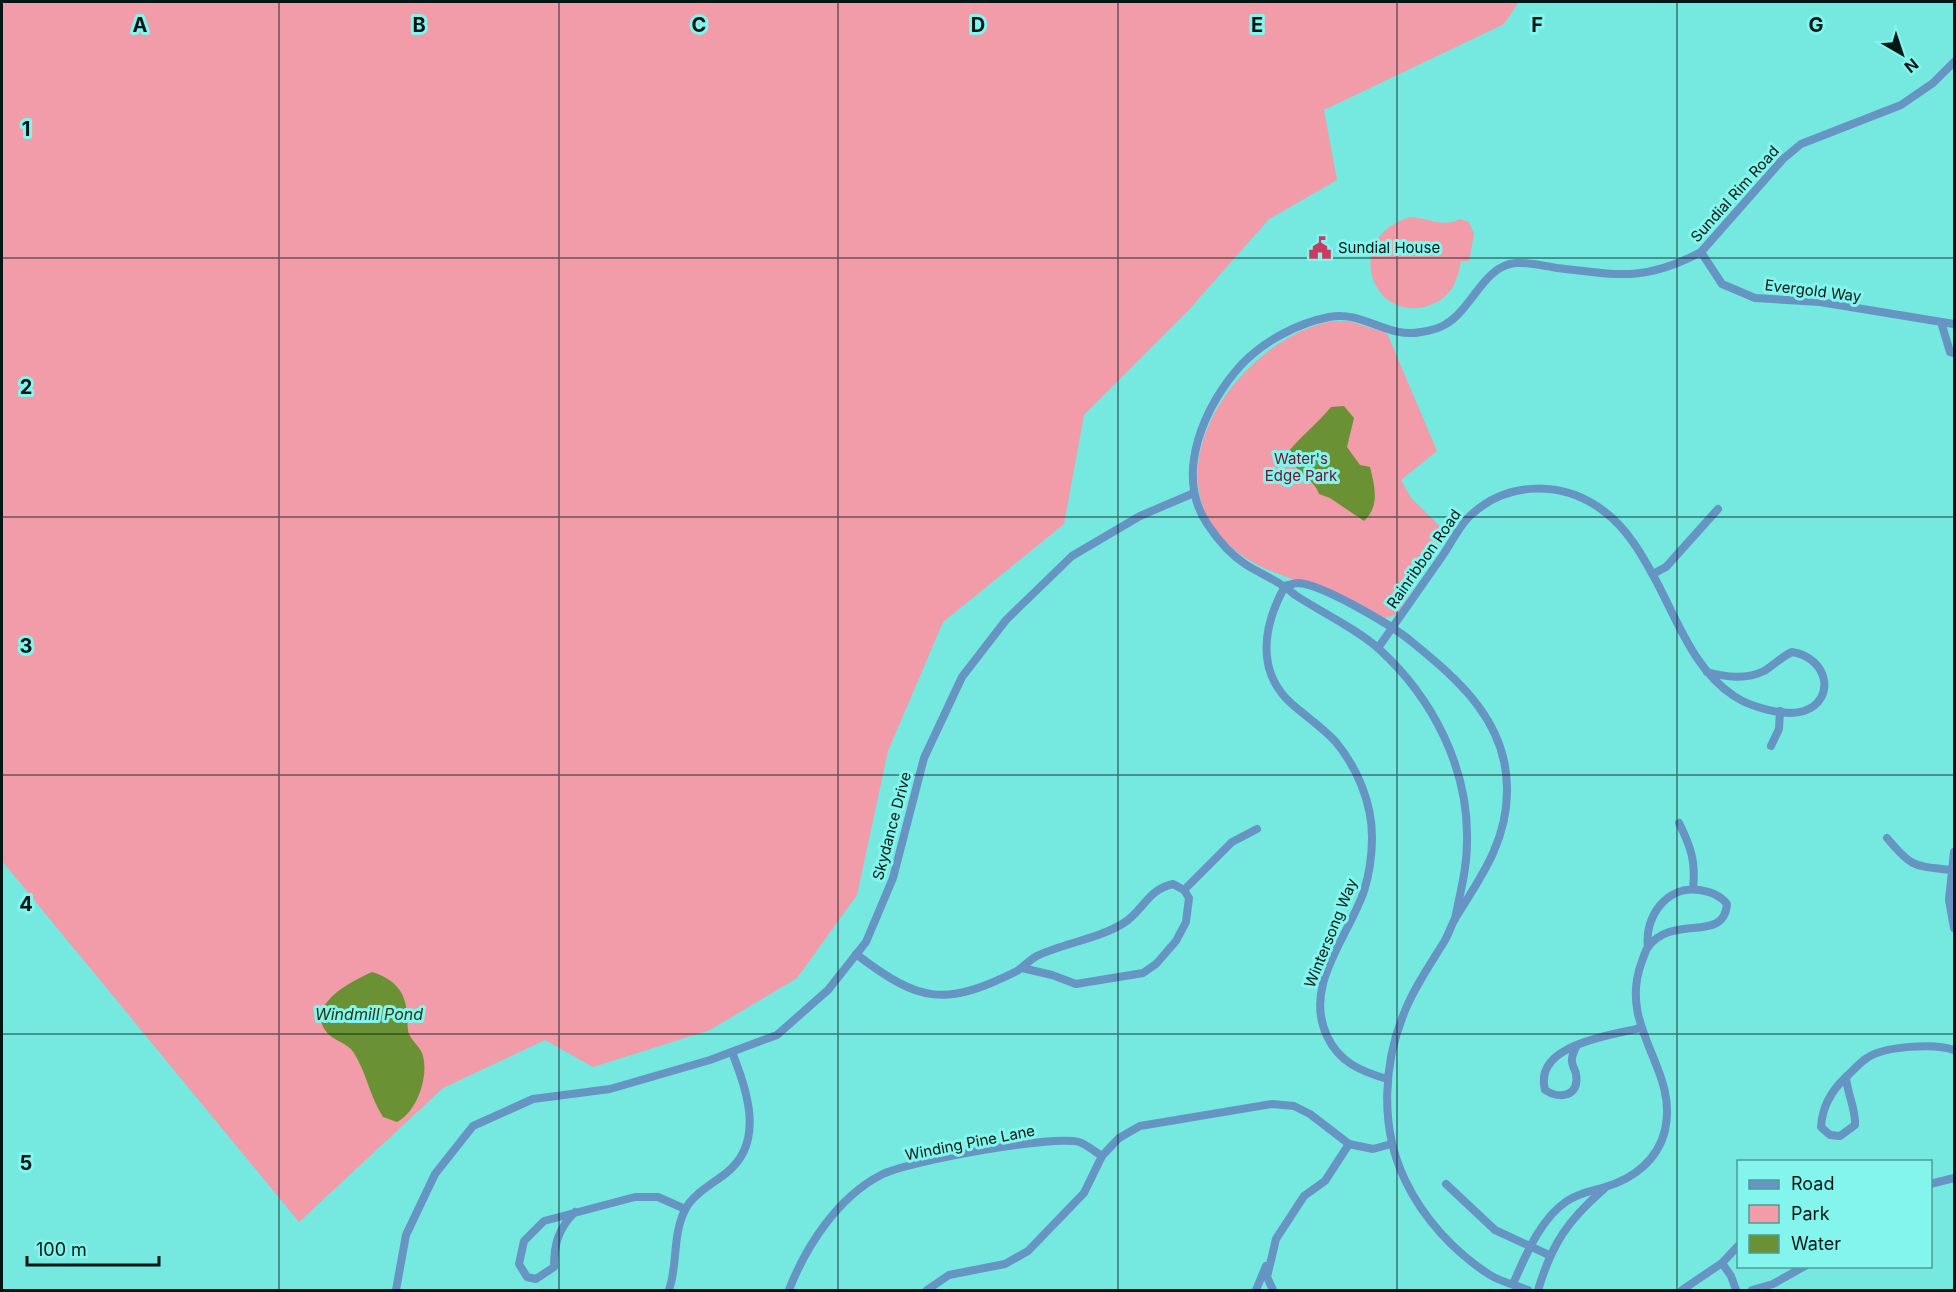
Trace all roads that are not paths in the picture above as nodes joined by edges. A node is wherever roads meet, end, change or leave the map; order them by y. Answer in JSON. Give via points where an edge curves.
{"nodes":[{"id":1,"x":1954,"y":62,"type":"edge"},
{"id":2,"x":1701,"y":252,"type":"junction"},
{"id":3,"x":1941,"y":322,"type":"junction"},
{"id":4,"x":1954,"y":324,"type":"edge"},
{"id":5,"x":1954,"y":353,"type":"edge"},
{"id":6,"x":1194,"y":493,"type":"junction"},
{"id":7,"x":1718,"y":509,"type":"dead end"},
{"id":8,"x":1653,"y":574,"type":"junction"},
{"id":9,"x":1285,"y":586,"type":"junction"},
{"id":10,"x":1394,"y":626,"type":"junction"},
{"id":11,"x":1378,"y":648,"type":"junction"},
{"id":12,"x":1707,"y":672,"type":"junction"},
{"id":13,"x":1780,"y":711,"type":"junction"},
{"id":14,"x":1771,"y":746,"type":"dead end"},
{"id":15,"x":1679,"y":823,"type":"dead end"},
{"id":16,"x":1257,"y":829,"type":"dead end"},
{"id":17,"x":1887,"y":837,"type":"dead end"},
{"id":18,"x":1954,"y":852,"type":"edge"},
{"id":19,"x":1952,"y":870,"type":"junction"},
{"id":20,"x":1693,"y":889,"type":"junction"},
{"id":21,"x":1184,"y":890,"type":"junction"},
{"id":22,"x":1455,"y":919,"type":"junction"},
{"id":23,"x":1954,"y":928,"type":"edge"},
{"id":24,"x":1648,"y":947,"type":"junction"},
{"id":25,"x":856,"y":954,"type":"junction"},
{"id":26,"x":1022,"y":968,"type":"junction"},
{"id":27,"x":1640,"y":1028,"type":"junction"},
{"id":28,"x":1576,"y":1045,"type":"junction"},
{"id":29,"x":1954,"y":1050,"type":"edge"},
{"id":30,"x":732,"y":1052,"type":"junction"},
{"id":31,"x":1846,"y":1077,"type":"junction"},
{"id":32,"x":1387,"y":1079,"type":"junction"},
{"id":33,"x":1349,"y":1144,"type":"junction"},
{"id":34,"x":1391,"y":1144,"type":"junction"},
{"id":35,"x":1102,"y":1156,"type":"junction"},
{"id":36,"x":1954,"y":1178,"type":"edge"},
{"id":37,"x":1446,"y":1184,"type":"dead end"},
{"id":38,"x":1932,"y":1184,"type":"edge"},
{"id":39,"x":1607,"y":1187,"type":"junction"},
{"id":40,"x":685,"y":1209,"type":"junction"},
{"id":41,"x":575,"y":1212,"type":"junction"},
{"id":42,"x":1737,"y":1247,"type":"edge"},
{"id":43,"x":1530,"y":1248,"type":"junction"},
{"id":44,"x":1273,"y":1252,"type":"junction"},
{"id":45,"x":1549,"y":1255,"type":"junction"},
{"id":46,"x":1722,"y":1263,"type":"junction"},
{"id":47,"x":1801,"y":1268,"type":"edge"},
{"id":48,"x":1513,"y":1284,"type":"junction"},
{"id":49,"x":396,"y":1290,"type":"edge"},
{"id":50,"x":669,"y":1290,"type":"edge"},
{"id":51,"x":789,"y":1290,"type":"edge"},
{"id":52,"x":927,"y":1290,"type":"edge"},
{"id":53,"x":1256,"y":1290,"type":"edge"},
{"id":54,"x":1273,"y":1290,"type":"edge"},
{"id":55,"x":1528,"y":1290,"type":"edge"},
{"id":56,"x":1538,"y":1290,"type":"edge"},
{"id":57,"x":1682,"y":1290,"type":"edge"},
{"id":58,"x":1736,"y":1290,"type":"edge"},
{"id":59,"x":1752,"y":1290,"type":"edge"}],
"edges":[{"from":1,"to":2,"type":"street","name":"Sundial Rim Road","via":[[1933,83],[1901,105],[1801,144],[1783,159]]},
{"from":2,"to":3,"type":"street","name":"Evergold Way","via":[[1722,284],[1755,298],[1820,302]]},
{"from":2,"to":6,"type":"street","name":"Sundial Rim Road","via":[[1659,272],[1639,275],[1515,263],[1496,270],[1446,325],[1419,333],[1396,333],[1356,316],[1306,322],[1272,341],[1243,364],[1218,397],[1202,427],[1194,459]]},
{"from":3,"to":4,"type":"street","name":"Evergold Way"},
{"from":3,"to":5,"type":"street","via":[[1950,352]]},
{"from":6,"to":9,"type":"street","via":[[1206,523],[1224,547],[1245,564]]},
{"from":6,"to":25,"type":"street","name":"Skydance Drive","via":[[1140,516],[1072,556],[1006,620],[962,677],[924,758],[893,878],[866,942]]},
{"from":7,"to":8,"type":"street","via":[[1666,567]]},
{"from":8,"to":10,"type":"street","name":"Rainribbon Road","via":[[1634,543],[1604,511],[1551,488],[1512,490],[1470,515]]},
{"from":8,"to":12,"type":"street","name":"Rainribbon Road"},
{"from":9,"to":10,"type":"street","via":[[1299,583]]},
{"from":9,"to":11,"type":"street"},
{"from":9,"to":32,"type":"street","name":"Wintersong Way","via":[[1266,634],[1270,675],[1281,693],[1334,741],[1350,762],[1370,810],[1372,837],[1364,892],[1328,970],[1319,994],[1319,1010],[1331,1046],[1348,1064]]},
{"from":10,"to":11,"type":"street","name":"Rainribbon Road"},
{"from":10,"to":22,"type":"street","via":[[1467,690],[1490,722],[1503,758],[1508,791],[1501,834],[1492,860]]},
{"from":11,"to":22,"type":"street","via":[[1419,693],[1433,715],[1460,780],[1468,842]]},
{"from":12,"to":13,"type":"street","name":"Rainribbon Road","via":[[1719,686],[1741,700]]},
{"from":12,"to":13,"type":"street","name":"Rainribbon Road","via":[[1727,677],[1749,676],[1792,652],[1808,655],[1820,665],[1824,678],[1818,702],[1804,711]]},
{"from":13,"to":14,"type":"street","via":[[1779,729]]},
{"from":15,"to":20,"type":"street","via":[[1692,850]]},
{"from":16,"to":21,"type":"street","via":[[1232,842]]},
{"from":17,"to":19,"type":"street","via":[[1915,866]]},
{"from":18,"to":19,"type":"street"},
{"from":19,"to":23,"type":"street","via":[[1949,900]]},
{"from":20,"to":24,"type":"street","via":[[1676,891],[1661,901],[1646,938]]},
{"from":20,"to":24,"type":"street","via":[[1722,897],[1727,904],[1720,924],[1680,928],[1665,933]]},
{"from":21,"to":26,"type":"street","via":[[1173,884],[1160,887],[1127,921],[1037,956]]},
{"from":21,"to":26,"type":"street","via":[[1189,898],[1186,922],[1176,941],[1143,973],[1076,984]]},
{"from":22,"to":32,"type":"street","via":[[1407,1007]]},
{"from":24,"to":27,"type":"street","via":[[1637,977]]},
{"from":25,"to":26,"type":"street","via":[[889,980],[923,993],[953,996],[991,984]]},
{"from":25,"to":30,"type":"street","name":"Skydance Drive","via":[[828,990],[777,1035]]},
{"from":27,"to":28,"type":"street"},
{"from":27,"to":39,"type":"street","via":[[1667,1097],[1664,1132],[1647,1164]]},
{"from":28,"to":28,"type":"street","via":[[1545,1069],[1545,1090],[1553,1096],[1561,1098],[1576,1086],[1571,1060]]},
{"from":29,"to":31,"type":"street","via":[[1892,1049],[1868,1056]]},
{"from":30,"to":40,"type":"street","via":[[746,1088],[751,1124],[745,1149],[734,1167]]},
{"from":30,"to":49,"type":"street","name":"Skydance Drive","via":[[610,1089],[533,1099],[473,1126],[435,1174],[406,1234]]},
{"from":31,"to":31,"type":"street","via":[[1830,1096],[1822,1114],[1821,1127],[1830,1135],[1840,1136],[1855,1125]]},
{"from":32,"to":34,"type":"street"},
{"from":33,"to":34,"type":"street","via":[[1373,1149]]},
{"from":33,"to":35,"type":"street","via":[[1294,1106],[1272,1104],[1140,1126],[1119,1138]]},
{"from":33,"to":44,"type":"street","via":[[1325,1181],[1304,1196],[1276,1239]]},
{"from":34,"to":48,"type":"street","via":[[1410,1190],[1432,1224],[1458,1251],[1492,1277]]},
{"from":35,"to":51,"type":"street","name":"Winding Pine Lane","via":[[1080,1142],[1032,1143],[926,1161],[882,1175],[849,1199],[820,1232]]},
{"from":35,"to":52,"type":"street","via":[[1084,1193],[1028,1251],[1005,1264],[949,1275]]},
{"from":36,"to":38,"type":"street"},
{"from":37,"to":43,"type":"street","via":[[1495,1230]]},
{"from":39,"to":43,"type":"street","via":[[1586,1191],[1567,1201],[1552,1215]]},
{"from":39,"to":45,"type":"street","via":[[1581,1208]]},
{"from":40,"to":41,"type":"street","via":[[658,1197],[635,1197]]},
{"from":40,"to":50,"type":"street","via":[[675,1242],[674,1277]]},
{"from":41,"to":41,"type":"street","via":[[544,1221],[524,1241],[519,1264],[527,1277],[536,1279],[554,1267],[556,1239]]},
{"from":42,"to":46,"type":"street"},
{"from":43,"to":45,"type":"street"},
{"from":43,"to":48,"type":"street"},
{"from":44,"to":53,"type":"street"},
{"from":44,"to":54,"type":"street","via":[[1267,1277]]},
{"from":45,"to":56,"type":"street"},
{"from":46,"to":57,"type":"street"},
{"from":46,"to":58,"type":"street"},
{"from":47,"to":59,"type":"street","via":[[1773,1284]]},
{"from":48,"to":55,"type":"street"}]}
